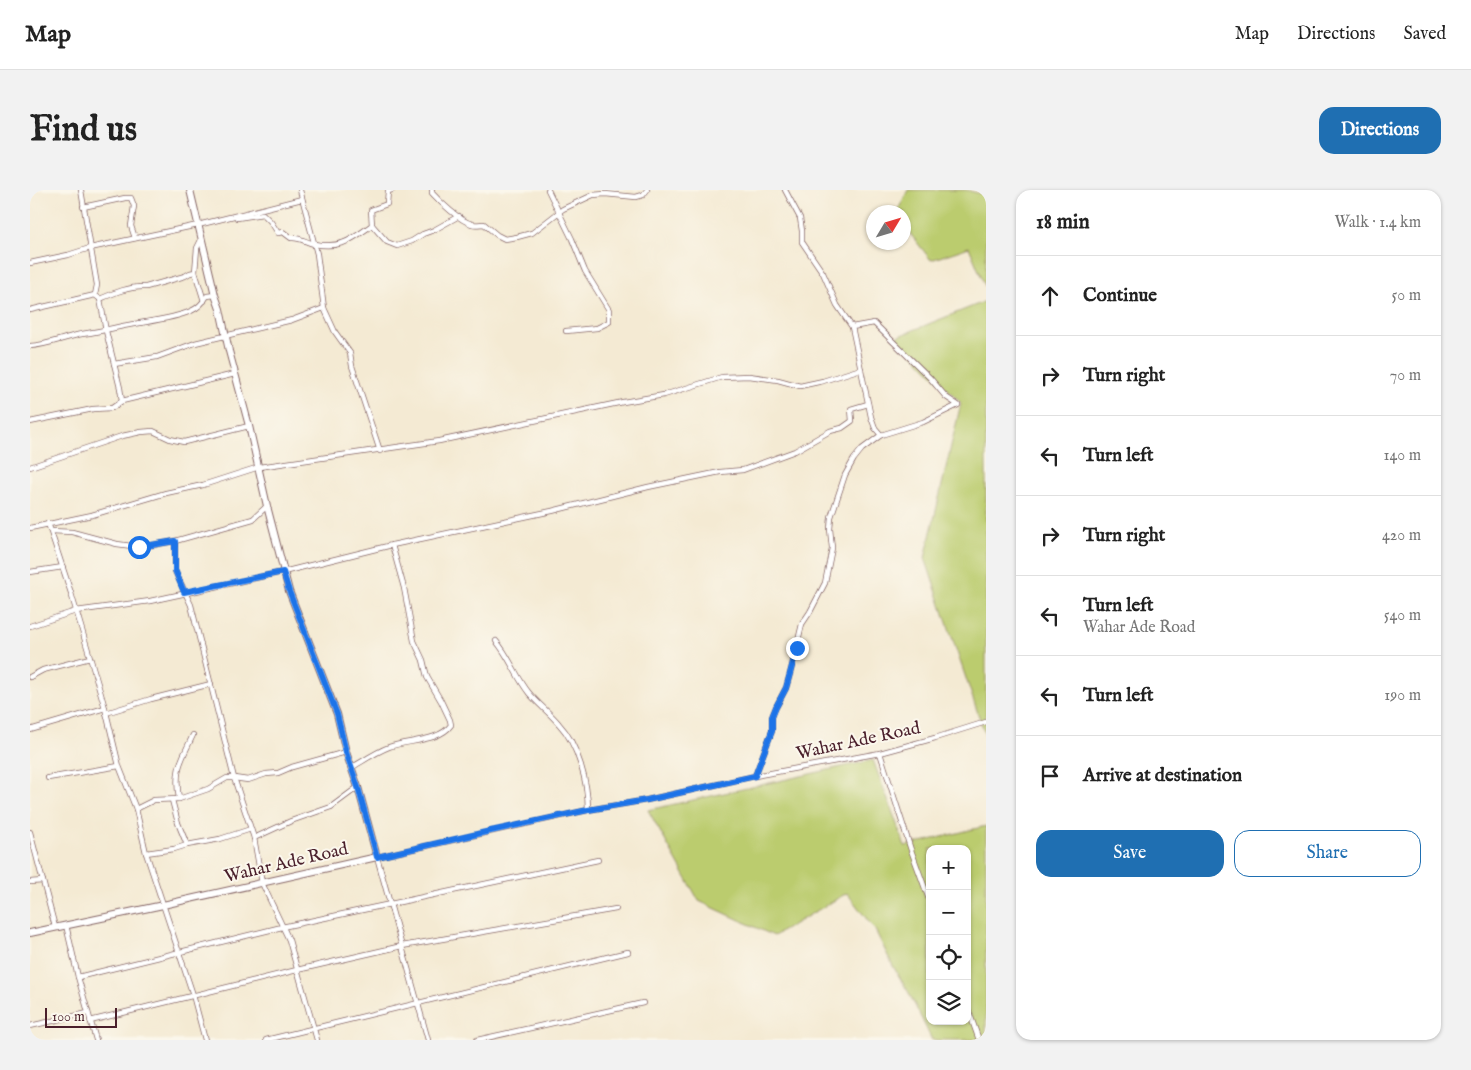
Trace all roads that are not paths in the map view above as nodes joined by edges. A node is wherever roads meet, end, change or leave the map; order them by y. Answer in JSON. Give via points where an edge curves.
{"nodes":[{"id":1,"x":81,"y":190,"type":"edge"},
{"id":2,"x":190,"y":190,"type":"edge"},
{"id":3,"x":300,"y":190,"type":"edge"},
{"id":4,"x":392,"y":190,"type":"edge"},
{"id":5,"x":432,"y":190,"type":"edge"},
{"id":6,"x":548,"y":190,"type":"edge"},
{"id":7,"x":648,"y":190,"type":"edge"},
{"id":8,"x":785,"y":190,"type":"edge"},
{"id":9,"x":302,"y":199,"type":"junction"},
{"id":10,"x":83,"y":207,"type":"junction"},
{"id":11,"x":559,"y":212,"type":"junction"},
{"id":12,"x":459,"y":216,"type":"junction"},
{"id":13,"x":229,"y":218,"type":"junction"},
{"id":14,"x":372,"y":225,"type":"junction"},
{"id":15,"x":198,"y":226,"type":"junction"},
{"id":16,"x":135,"y":238,"type":"junction"},
{"id":17,"x":201,"y":240,"type":"junction"},
{"id":18,"x":314,"y":244,"type":"junction"},
{"id":19,"x":90,"y":248,"type":"junction"},
{"id":20,"x":30,"y":263,"type":"edge"},
{"id":21,"x":195,"y":272,"type":"junction"},
{"id":22,"x":215,"y":295,"type":"junction"},
{"id":23,"x":97,"y":297,"type":"junction"},
{"id":24,"x":204,"y":301,"type":"junction"},
{"id":25,"x":324,"y":308,"type":"junction"},
{"id":26,"x":30,"y":310,"type":"edge"},
{"id":27,"x":852,"y":327,"type":"junction"},
{"id":28,"x":106,"y":331,"type":"junction"},
{"id":29,"x":566,"y":331,"type":"dead end"},
{"id":30,"x":226,"y":336,"type":"junction"},
{"id":31,"x":30,"y":346,"type":"edge"},
{"id":32,"x":114,"y":364,"type":"junction"},
{"id":33,"x":861,"y":369,"type":"junction"},
{"id":34,"x":235,"y":374,"type":"junction"},
{"id":35,"x":122,"y":401,"type":"junction"},
{"id":36,"x":868,"y":404,"type":"junction"},
{"id":37,"x":30,"y":422,"type":"edge"},
{"id":38,"x":249,"y":426,"type":"junction"},
{"id":39,"x":881,"y":435,"type":"junction"},
{"id":40,"x":380,"y":451,"type":"junction"},
{"id":41,"x":30,"y":468,"type":"edge"},
{"id":42,"x":259,"y":468,"type":"junction"},
{"id":43,"x":267,"y":506,"type":"junction"},
{"id":44,"x":48,"y":523,"type":"junction"},
{"id":45,"x":30,"y":528,"type":"edge"},
{"id":46,"x":51,"y":531,"type":"junction"},
{"id":47,"x":175,"y":541,"type":"junction"},
{"id":48,"x":392,"y":545,"type":"junction"},
{"id":49,"x":62,"y":567,"type":"junction"},
{"id":50,"x":30,"y":572,"type":"edge"},
{"id":51,"x":283,"y":572,"type":"junction"},
{"id":52,"x":184,"y":592,"type":"junction"},
{"id":53,"x":76,"y":611,"type":"junction"},
{"id":54,"x":30,"y":626,"type":"edge"},
{"id":55,"x":496,"y":641,"type":"dead end"},
{"id":56,"x":90,"y":658,"type":"junction"},
{"id":57,"x":30,"y":677,"type":"edge"},
{"id":58,"x":211,"y":684,"type":"junction"},
{"id":59,"x":105,"y":710,"type":"junction"},
{"id":60,"x":986,"y":722,"type":"edge"},
{"id":61,"x":30,"y":730,"type":"edge"},
{"id":62,"x":193,"y":735,"type":"dead end"},
{"id":63,"x":346,"y":752,"type":"junction"},
{"id":64,"x":880,"y":753,"type":"junction"},
{"id":65,"x":119,"y":766,"type":"junction"},
{"id":66,"x":351,"y":768,"type":"junction"},
{"id":67,"x":755,"y":776,"type":"junction"},
{"id":68,"x":48,"y":778,"type":"dead end"},
{"id":69,"x":234,"y":778,"type":"junction"},
{"id":70,"x":358,"y":787,"type":"junction"},
{"id":71,"x":179,"y":799,"type":"junction"},
{"id":72,"x":172,"y":800,"type":"junction"},
{"id":73,"x":136,"y":809,"type":"junction"},
{"id":74,"x":588,"y":810,"type":"junction"},
{"id":75,"x":251,"y":829,"type":"junction"},
{"id":76,"x":30,"y":834,"type":"edge"},
{"id":77,"x":254,"y":838,"type":"junction"},
{"id":78,"x":187,"y":845,"type":"junction"},
{"id":79,"x":146,"y":853,"type":"junction"},
{"id":80,"x":377,"y":857,"type":"junction"},
{"id":81,"x":598,"y":860,"type":"dead end"},
{"id":82,"x":43,"y":881,"type":"junction"},
{"id":83,"x":30,"y":882,"type":"edge"},
{"id":84,"x":262,"y":883,"type":"junction"},
{"id":85,"x":926,"y":891,"type":"edge"},
{"id":86,"x":390,"y":904,"type":"junction"},
{"id":87,"x":163,"y":905,"type":"junction"},
{"id":88,"x":616,"y":909,"type":"dead end"},
{"id":89,"x":66,"y":925,"type":"junction"},
{"id":90,"x":55,"y":927,"type":"junction"},
{"id":91,"x":282,"y":927,"type":"junction"},
{"id":92,"x":30,"y":932,"type":"edge"},
{"id":93,"x":402,"y":946,"type":"junction"},
{"id":94,"x":628,"y":952,"type":"dead end"},
{"id":95,"x":178,"y":953,"type":"junction"},
{"id":96,"x":297,"y":970,"type":"junction"},
{"id":97,"x":78,"y":977,"type":"junction"},
{"id":98,"x":192,"y":995,"type":"junction"},
{"id":99,"x":643,"y":1002,"type":"dead end"},
{"id":100,"x":417,"y":1003,"type":"junction"},
{"id":101,"x":88,"y":1013,"type":"junction"},
{"id":102,"x":971,"y":1017,"type":"edge"},
{"id":103,"x":90,"y":1020,"type":"junction"},
{"id":104,"x":30,"y":1026,"type":"edge"},
{"id":105,"x":313,"y":1028,"type":"junction"},
{"id":106,"x":96,"y":1040,"type":"edge"},
{"id":107,"x":205,"y":1040,"type":"edge"},
{"id":108,"x":266,"y":1040,"type":"edge"},
{"id":109,"x":317,"y":1040,"type":"edge"},
{"id":110,"x":428,"y":1040,"type":"edge"},
{"id":111,"x":477,"y":1040,"type":"edge"},
{"id":112,"x":979,"y":1040,"type":"edge"}],
"edges":[{"from":1,"to":10,"type":"street"},
{"from":2,"to":15,"type":"street"},
{"from":3,"to":9,"type":"street"},
{"from":4,"to":14,"type":"street","via":[[388,191],[387,204],[370,210]]},
{"from":5,"to":12,"type":"street","via":[[444,206]]},
{"from":6,"to":11,"type":"street"},
{"from":7,"to":11,"type":"street","via":[[643,196],[636,197],[593,196]]},
{"from":8,"to":27,"type":"street","via":[[800,218],[802,242]]},
{"from":9,"to":13,"type":"street"},
{"from":9,"to":18,"type":"street"},
{"from":10,"to":16,"type":"street","via":[[131,198],[134,206],[131,226]]},
{"from":10,"to":19,"type":"street"},
{"from":11,"to":12,"type":"street","via":[[532,233],[505,239],[484,224],[472,224]]},
{"from":11,"to":29,"type":"street","via":[[585,271],[608,310],[609,322],[597,328]]},
{"from":12,"to":14,"type":"street","via":[[398,246],[387,242]]},
{"from":13,"to":15,"type":"street"},
{"from":13,"to":18,"type":"street","via":[[263,214],[278,233]]},
{"from":14,"to":18,"type":"street","via":[[339,245]]},
{"from":15,"to":16,"type":"street"},
{"from":15,"to":17,"type":"street"},
{"from":16,"to":19,"type":"street"},
{"from":17,"to":21,"type":"street"},
{"from":17,"to":22,"type":"street"},
{"from":18,"to":25,"type":"street"},
{"from":19,"to":20,"type":"street"},
{"from":19,"to":23,"type":"street"},
{"from":21,"to":23,"type":"street"},
{"from":21,"to":24,"type":"street"},
{"from":22,"to":24,"type":"street","via":[[207,296]]},
{"from":22,"to":30,"type":"street"},
{"from":23,"to":26,"type":"street"},
{"from":23,"to":28,"type":"street"},
{"from":24,"to":28,"type":"street","via":[[192,311]]},
{"from":25,"to":30,"type":"street","via":[[292,320]]},
{"from":25,"to":40,"type":"street","via":[[350,353]]},
{"from":27,"to":33,"type":"street"},
{"from":27,"to":39,"type":"street","via":[[874,323],[946,398],[958,405],[923,422]]},
{"from":28,"to":31,"type":"street"},
{"from":28,"to":32,"type":"street"},
{"from":30,"to":32,"type":"street","via":[[157,356]]},
{"from":30,"to":34,"type":"street"},
{"from":32,"to":35,"type":"street"},
{"from":33,"to":36,"type":"street"},
{"from":33,"to":40,"type":"street","via":[[800,386],[749,376],[722,377],[664,395]]},
{"from":34,"to":35,"type":"street"},
{"from":34,"to":38,"type":"street"},
{"from":35,"to":37,"type":"street","via":[[112,408]]},
{"from":36,"to":39,"type":"street","via":[[875,428]]},
{"from":36,"to":48,"type":"street","via":[[851,409],[852,421],[842,428],[830,431],[795,451],[743,470],[648,487]]},
{"from":38,"to":41,"type":"street","via":[[184,442],[153,431],[141,432]]},
{"from":38,"to":42,"type":"street"},
{"from":39,"to":67,"type":"street","via":[[862,449],[845,475],[831,517],[832,548],[825,583],[802,624],[788,681],[772,717],[772,731]]},
{"from":40,"to":42,"type":"street"},
{"from":42,"to":43,"type":"street"},
{"from":42,"to":44,"type":"street","via":[[92,515]]},
{"from":43,"to":47,"type":"street","via":[[253,519]]},
{"from":43,"to":51,"type":"street"},
{"from":44,"to":45,"type":"street"},
{"from":44,"to":46,"type":"street"},
{"from":46,"to":47,"type":"street","via":[[72,532],[139,547]]},
{"from":46,"to":49,"type":"street"},
{"from":47,"to":52,"type":"street","via":[[175,570]]},
{"from":48,"to":51,"type":"street"},
{"from":48,"to":66,"type":"street","via":[[414,641],[427,677],[451,725],[438,735],[389,747]]},
{"from":49,"to":50,"type":"street"},
{"from":49,"to":53,"type":"street"},
{"from":51,"to":52,"type":"street"},
{"from":51,"to":63,"type":"street","via":[[337,714]]},
{"from":52,"to":53,"type":"street","via":[[150,601]]},
{"from":52,"to":58,"type":"street","via":[[191,606]]},
{"from":53,"to":54,"type":"street"},
{"from":53,"to":56,"type":"street"},
{"from":55,"to":74,"type":"street","via":[[521,682],[560,724],[576,751]]},
{"from":56,"to":57,"type":"street","via":[[43,670]]},
{"from":56,"to":59,"type":"street"},
{"from":58,"to":59,"type":"street"},
{"from":58,"to":69,"type":"street"},
{"from":59,"to":61,"type":"street"},
{"from":59,"to":65,"type":"street"},
{"from":60,"to":64,"type":"street","name":"Wahar Ade Road"},
{"from":62,"to":71,"type":"street","via":[[178,769]]},
{"from":63,"to":66,"type":"street"},
{"from":63,"to":69,"type":"street","via":[[248,780]]},
{"from":64,"to":67,"type":"street","name":"Wahar Ade Road"},
{"from":64,"to":85,"type":"street"},
{"from":65,"to":68,"type":"street"},
{"from":65,"to":73,"type":"street"},
{"from":66,"to":70,"type":"street"},
{"from":67,"to":74,"type":"street","name":"Wahar Ade Road"},
{"from":69,"to":71,"type":"street"},
{"from":69,"to":75,"type":"street"},
{"from":70,"to":77,"type":"street","via":[[331,806]]},
{"from":70,"to":80,"type":"street"},
{"from":71,"to":72,"type":"street"},
{"from":72,"to":73,"type":"street","via":[[154,800]]},
{"from":72,"to":78,"type":"street"},
{"from":73,"to":79,"type":"street"},
{"from":74,"to":80,"type":"street","name":"Wahar Ade Road"},
{"from":75,"to":77,"type":"street"},
{"from":75,"to":78,"type":"street"},
{"from":76,"to":82,"type":"street"},
{"from":77,"to":84,"type":"street"},
{"from":78,"to":79,"type":"street"},
{"from":79,"to":87,"type":"street"},
{"from":80,"to":84,"type":"street","name":"Wahar Ade Road"},
{"from":80,"to":86,"type":"street"},
{"from":81,"to":86,"type":"street"},
{"from":82,"to":83,"type":"street"},
{"from":82,"to":90,"type":"street"},
{"from":84,"to":87,"type":"street","name":"Wahar Ade Road"},
{"from":84,"to":91,"type":"street"},
{"from":86,"to":91,"type":"street"},
{"from":86,"to":93,"type":"street"},
{"from":87,"to":89,"type":"street","name":"Wahar Ade Road"},
{"from":87,"to":95,"type":"street"},
{"from":88,"to":93,"type":"street"},
{"from":89,"to":90,"type":"street","name":"Wahar Ade Road"},
{"from":89,"to":97,"type":"street"},
{"from":90,"to":92,"type":"street","name":"Wahar Ade Road"},
{"from":91,"to":95,"type":"street"},
{"from":91,"to":96,"type":"street"},
{"from":93,"to":96,"type":"street"},
{"from":93,"to":100,"type":"street"},
{"from":94,"to":100,"type":"street"},
{"from":95,"to":97,"type":"street"},
{"from":95,"to":98,"type":"street"},
{"from":96,"to":98,"type":"street"},
{"from":96,"to":105,"type":"street"},
{"from":97,"to":101,"type":"street"},
{"from":98,"to":103,"type":"street"},
{"from":98,"to":107,"type":"street"},
{"from":99,"to":111,"type":"street"},
{"from":100,"to":105,"type":"street"},
{"from":100,"to":110,"type":"street"},
{"from":101,"to":103,"type":"street"},
{"from":101,"to":104,"type":"street"},
{"from":102,"to":112,"type":"street"},
{"from":103,"to":106,"type":"street"},
{"from":105,"to":108,"type":"street"},
{"from":105,"to":109,"type":"street"}]}
